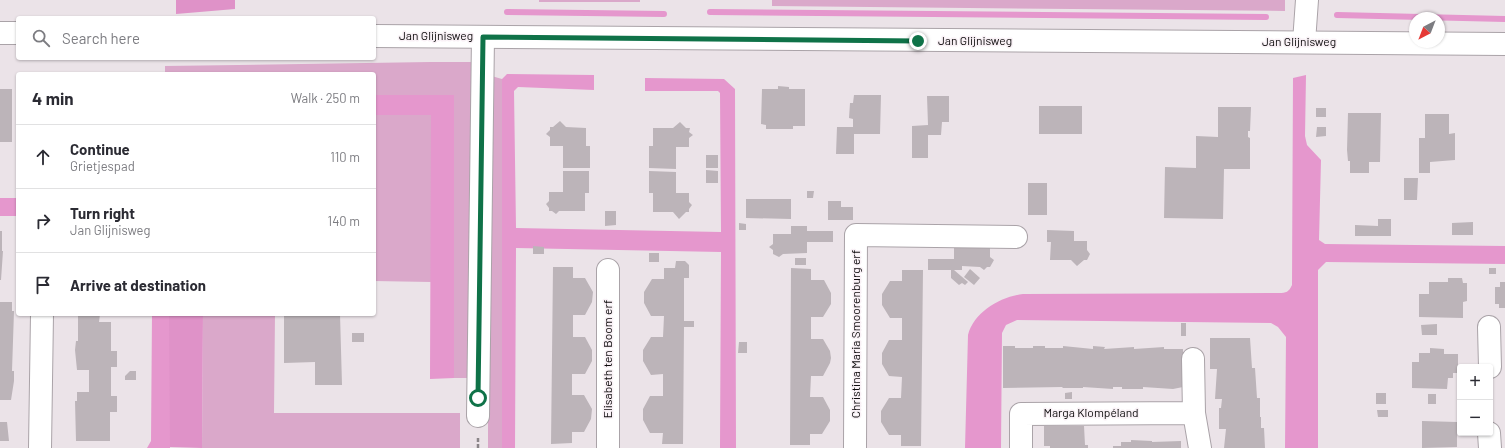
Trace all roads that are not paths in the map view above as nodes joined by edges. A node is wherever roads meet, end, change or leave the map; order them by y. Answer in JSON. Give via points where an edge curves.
{"nodes":[{"id":1,"x":1307,"y":0,"type":"edge"},
{"id":2,"x":0,"y":33,"type":"edge"},
{"id":3,"x":16,"y":33,"type":"edge"},
{"id":4,"x":376,"y":36,"type":"edge"},
{"id":5,"x":483,"y":37,"type":"junction"},
{"id":6,"x":1304,"y":42,"type":"junction"},
{"id":7,"x":1505,"y":44,"type":"edge"},
{"id":8,"x":1016,"y":237,"type":"dead end"},
{"id":9,"x":608,"y":270,"type":"dead end"},
{"id":10,"x":42,"y":316,"type":"edge"},
{"id":11,"x":1489,"y":328,"type":"dead end"},
{"id":12,"x":1193,"y":359,"type":"dead end"},
{"id":13,"x":1490,"y":364,"type":"edge"},
{"id":14,"x":1194,"y":413,"type":"junction"},
{"id":15,"x":478,"y":416,"type":"dead end"},
{"id":16,"x":1489,"y":436,"type":"edge"},
{"id":17,"x":40,"y":448,"type":"edge"},
{"id":18,"x":608,"y":448,"type":"edge"},
{"id":19,"x":855,"y":448,"type":"edge"},
{"id":20,"x":1021,"y":448,"type":"edge"},
{"id":21,"x":1200,"y":448,"type":"edge"},
{"id":22,"x":1490,"y":448,"type":"edge"}],
"edges":[{"from":1,"to":6,"type":"street"},
{"from":2,"to":3,"type":"street"},
{"from":4,"to":5,"type":"street","name":"Jan Glijnisweg"},
{"from":5,"to":6,"type":"street","name":"Jan Glijnisweg"},
{"from":5,"to":15,"type":"street"},
{"from":6,"to":7,"type":"street","name":"Jan Glijnisweg"},
{"from":8,"to":19,"type":"street","name":"Christina Maria Smoorenburg erf","via":[[856,235]]},
{"from":9,"to":18,"type":"street","name":"Elisabeth ten Boom erf"},
{"from":10,"to":17,"type":"street"},
{"from":11,"to":13,"type":"street"},
{"from":12,"to":14,"type":"street"},
{"from":14,"to":20,"type":"street","name":"Marga Klompéland","via":[[1021,414]]},
{"from":14,"to":21,"type":"street"},
{"from":16,"to":22,"type":"street"}]}
